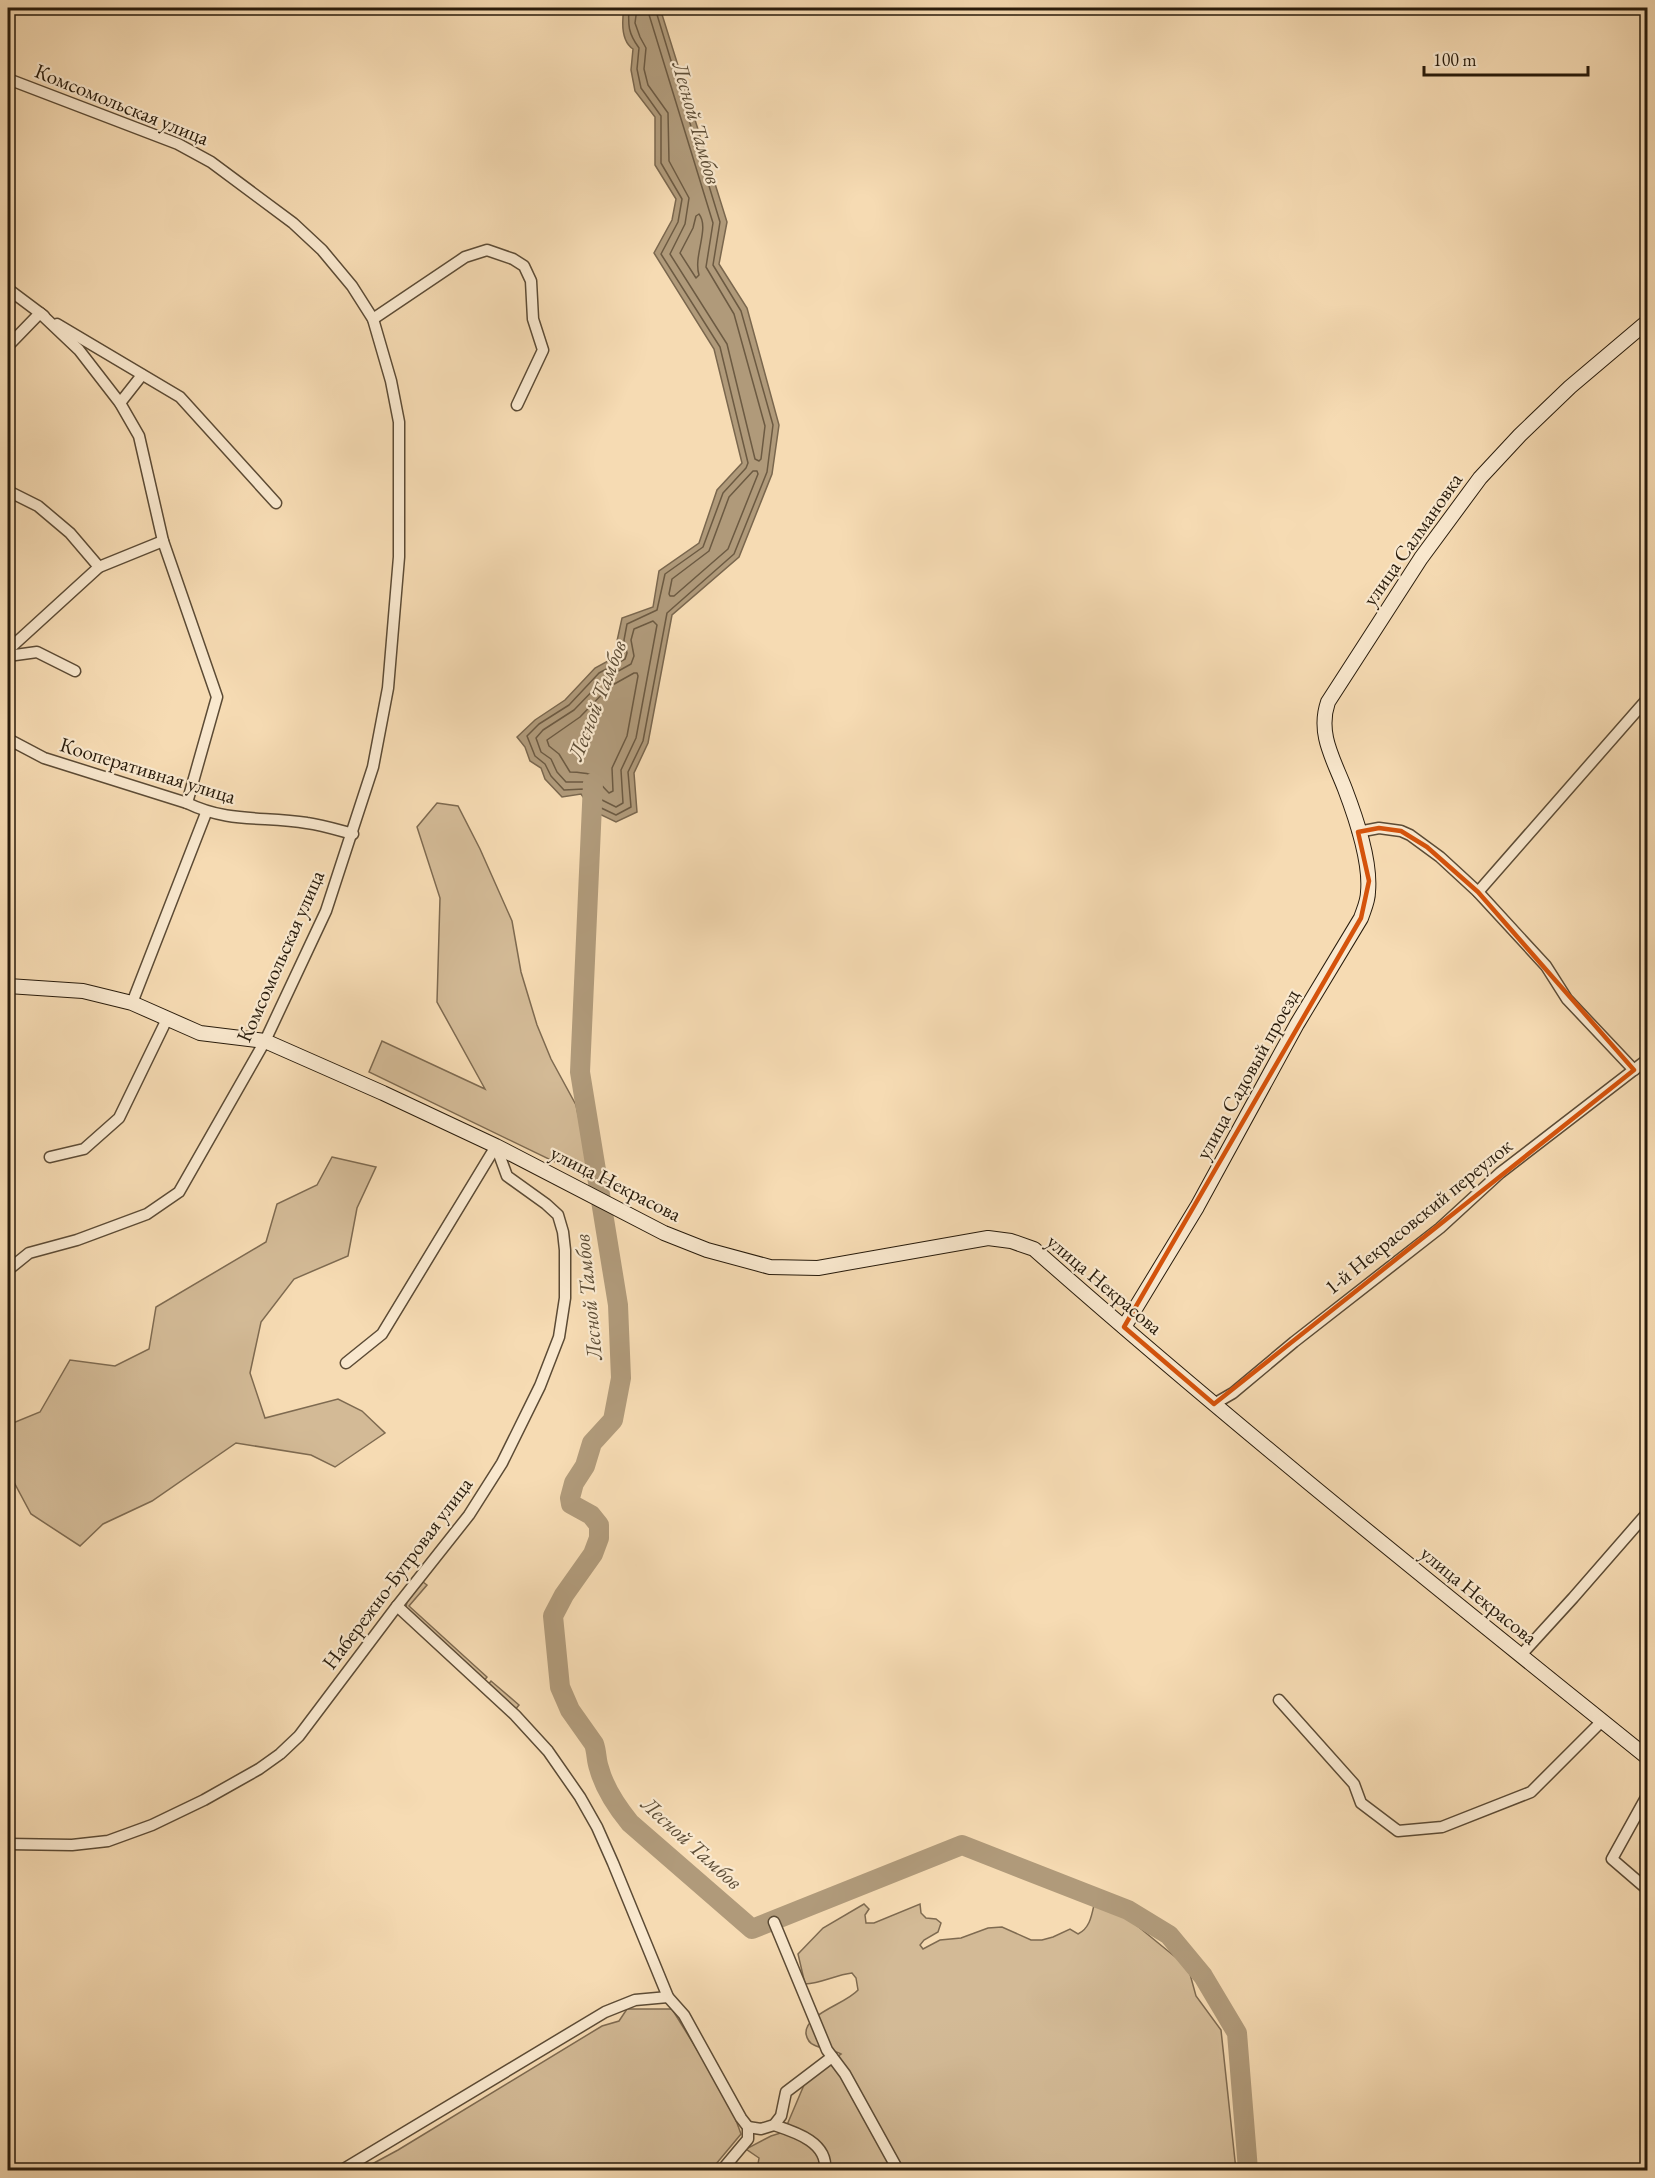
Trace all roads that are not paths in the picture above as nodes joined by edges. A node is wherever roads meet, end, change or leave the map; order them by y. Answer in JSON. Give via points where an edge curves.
{"nodes":[{"id":1,"x":8,"y":78,"type":"edge"},
{"id":2,"x":8,"y":289,"type":"edge"},
{"id":3,"x":40,"y":313,"type":"junction"},
{"id":4,"x":373,"y":320,"type":"junction"},
{"id":5,"x":1647,"y":321,"type":"edge"},
{"id":6,"x":8,"y":346,"type":"edge"},
{"id":7,"x":142,"y":375,"type":"junction"},
{"id":8,"x":120,"y":403,"type":"junction"},
{"id":9,"x":517,"y":405,"type":"dead end"},
{"id":10,"x":8,"y":491,"type":"edge"},
{"id":11,"x":276,"y":503,"type":"dead end"},
{"id":12,"x":163,"y":541,"type":"junction"},
{"id":13,"x":99,"y":567,"type":"junction"},
{"id":14,"x":8,"y":650,"type":"edge"},
{"id":15,"x":8,"y":656,"type":"edge"},
{"id":16,"x":75,"y":671,"type":"dead end"},
{"id":17,"x":1647,"y":699,"type":"edge"},
{"id":18,"x":8,"y":739,"type":"edge"},
{"id":19,"x":187,"y":804,"type":"junction"},
{"id":20,"x":206,"y":813,"type":"junction"},
{"id":21,"x":1358,"y":832,"type":"junction"},
{"id":22,"x":353,"y":834,"type":"junction"},
{"id":23,"x":1478,"y":892,"type":"junction"},
{"id":24,"x":8,"y":986,"type":"edge"},
{"id":25,"x":132,"y":1003,"type":"junction"},
{"id":26,"x":167,"y":1018,"type":"junction"},
{"id":27,"x":264,"y":1041,"type":"junction"},
{"id":28,"x":1647,"y":1059,"type":"edge"},
{"id":29,"x":1634,"y":1070,"type":"junction"},
{"id":30,"x":496,"y":1146,"type":"junction"},
{"id":31,"x":50,"y":1157,"type":"dead end"},
{"id":32,"x":8,"y":1270,"type":"edge"},
{"id":33,"x":1124,"y":1327,"type":"junction"},
{"id":34,"x":346,"y":1363,"type":"dead end"},
{"id":35,"x":1214,"y":1404,"type":"junction"},
{"id":36,"x":1647,"y":1512,"type":"edge"},
{"id":37,"x":397,"y":1606,"type":"junction"},
{"id":38,"x":1520,"y":1656,"type":"junction"},
{"id":39,"x":1279,"y":1700,"type":"dead end"},
{"id":40,"x":1602,"y":1721,"type":"junction"},
{"id":41,"x":1647,"y":1758,"type":"edge"},
{"id":42,"x":1647,"y":1794,"type":"edge"},
{"id":43,"x":8,"y":1844,"type":"edge"},
{"id":44,"x":1647,"y":1890,"type":"edge"},
{"id":45,"x":774,"y":1922,"type":"dead end"},
{"id":46,"x":668,"y":1996,"type":"junction"},
{"id":47,"x":832,"y":2057,"type":"junction"},
{"id":48,"x":774,"y":2125,"type":"junction"},
{"id":49,"x":748,"y":2127,"type":"junction"},
{"id":50,"x":342,"y":2170,"type":"edge"},
{"id":51,"x":722,"y":2170,"type":"edge"},
{"id":52,"x":825,"y":2170,"type":"edge"},
{"id":53,"x":898,"y":2170,"type":"edge"}],
"edges":[{"from":1,"to":4,"type":"street","name":"Комсомольская улица","via":[[178,144],[211,162],[293,223],[322,250],[352,286]]},
{"from":2,"to":3,"type":"street"},
{"from":3,"to":6,"type":"street"},
{"from":3,"to":7,"type":"street"},
{"from":3,"to":8,"type":"street","via":[[79,350]]},
{"from":4,"to":9,"type":"street","via":[[465,257],[487,250],[513,259],[524,266],[531,281],[533,319],[543,350]]},
{"from":4,"to":22,"type":"street","name":"Комсомольская улица","via":[[399,422],[399,557],[388,688],[373,767]]},
{"from":5,"to":21,"type":"street","name":"улица Салмановка","via":[[1570,387],[1480,478],[1421,558],[1332,694],[1323,720],[1325,738]]},
{"from":7,"to":8,"type":"street"},
{"from":7,"to":11,"type":"street","via":[[180,398]]},
{"from":8,"to":12,"type":"street","via":[[139,436]]},
{"from":10,"to":13,"type":"street","via":[[38,506],[70,533]]},
{"from":12,"to":13,"type":"street"},
{"from":12,"to":19,"type":"street","via":[[217,698]]},
{"from":13,"to":14,"type":"street"},
{"from":15,"to":16,"type":"street","via":[[37,652]]},
{"from":17,"to":23,"type":"street"},
{"from":18,"to":19,"type":"street","name":"Кооперативная улица","via":[[44,758]]},
{"from":19,"to":20,"type":"street","name":"Кооперативная улица"},
{"from":20,"to":22,"type":"street","name":"Кооперативная улица","via":[[307,823]]},
{"from":20,"to":25,"type":"street"},
{"from":21,"to":23,"type":"street","via":[[1386,828],[1410,835]]},
{"from":21,"to":33,"type":"street","name":"улица Садовый проезд","via":[[1369,880],[1361,918]]},
{"from":22,"to":27,"type":"street","name":"Комсомольская улица","via":[[326,911]]},
{"from":23,"to":29,"type":"street","via":[[1545,966],[1567,999]]},
{"from":24,"to":25,"type":"street","name":"улица Некрасова","via":[[83,991]]},
{"from":25,"to":26,"type":"street","name":"улица Некрасова"},
{"from":26,"to":27,"type":"street","name":"улица Некрасова","via":[[200,1033]]},
{"from":26,"to":31,"type":"street","via":[[119,1118],[84,1149]]},
{"from":27,"to":30,"type":"street","name":"улица Некрасова"},
{"from":27,"to":32,"type":"street","name":"Комсомольская улица","via":[[179,1192],[147,1214],[29,1253]]},
{"from":28,"to":29,"type":"street","name":"1-й Некрасовский переулок"},
{"from":29,"to":35,"type":"street","name":"1-й Некрасовский переулок","via":[[1500,1173],[1440,1228],[1233,1393]]},
{"from":30,"to":33,"type":"street","name":"улица Некрасова","via":[[664,1233],[707,1250],[770,1267],[818,1268],[988,1238],[1011,1241],[1034,1249]]},
{"from":30,"to":34,"type":"street","via":[[382,1334]]},
{"from":30,"to":37,"type":"street","name":"Набережно-Бугровая улица","via":[[507,1176],[558,1215],[566,1250],[559,1336],[540,1386],[502,1463],[469,1515]]},
{"from":33,"to":35,"type":"street","name":"улица Некрасова"},
{"from":35,"to":38,"type":"street","name":"улица Некрасова"},
{"from":36,"to":38,"type":"street"},
{"from":37,"to":43,"type":"street","name":"Набережно-Бугровая улица","via":[[299,1736],[259,1770],[152,1825],[108,1841]]},
{"from":37,"to":46,"type":"street","via":[[515,1715],[548,1751],[580,1797],[613,1863]]},
{"from":38,"to":40,"type":"street","name":"улица Некрасова"},
{"from":39,"to":40,"type":"street","via":[[1354,1784],[1361,1803],[1398,1831],[1442,1827],[1531,1792]]},
{"from":40,"to":41,"type":"street","name":"улица Некрасова"},
{"from":42,"to":44,"type":"street","via":[[1612,1859]]},
{"from":45,"to":47,"type":"street"},
{"from":46,"to":49,"type":"street","via":[[684,2015]]},
{"from":46,"to":50,"type":"street","via":[[635,2000],[605,2012]]},
{"from":47,"to":48,"type":"street","via":[[786,2092],[781,2116]]},
{"from":47,"to":53,"type":"street"},
{"from":48,"to":49,"type":"street","via":[[762,2129]]},
{"from":48,"to":52,"type":"street","via":[[813,2141],[826,2163]]},
{"from":49,"to":51,"type":"street","via":[[748,2139]]}]}
